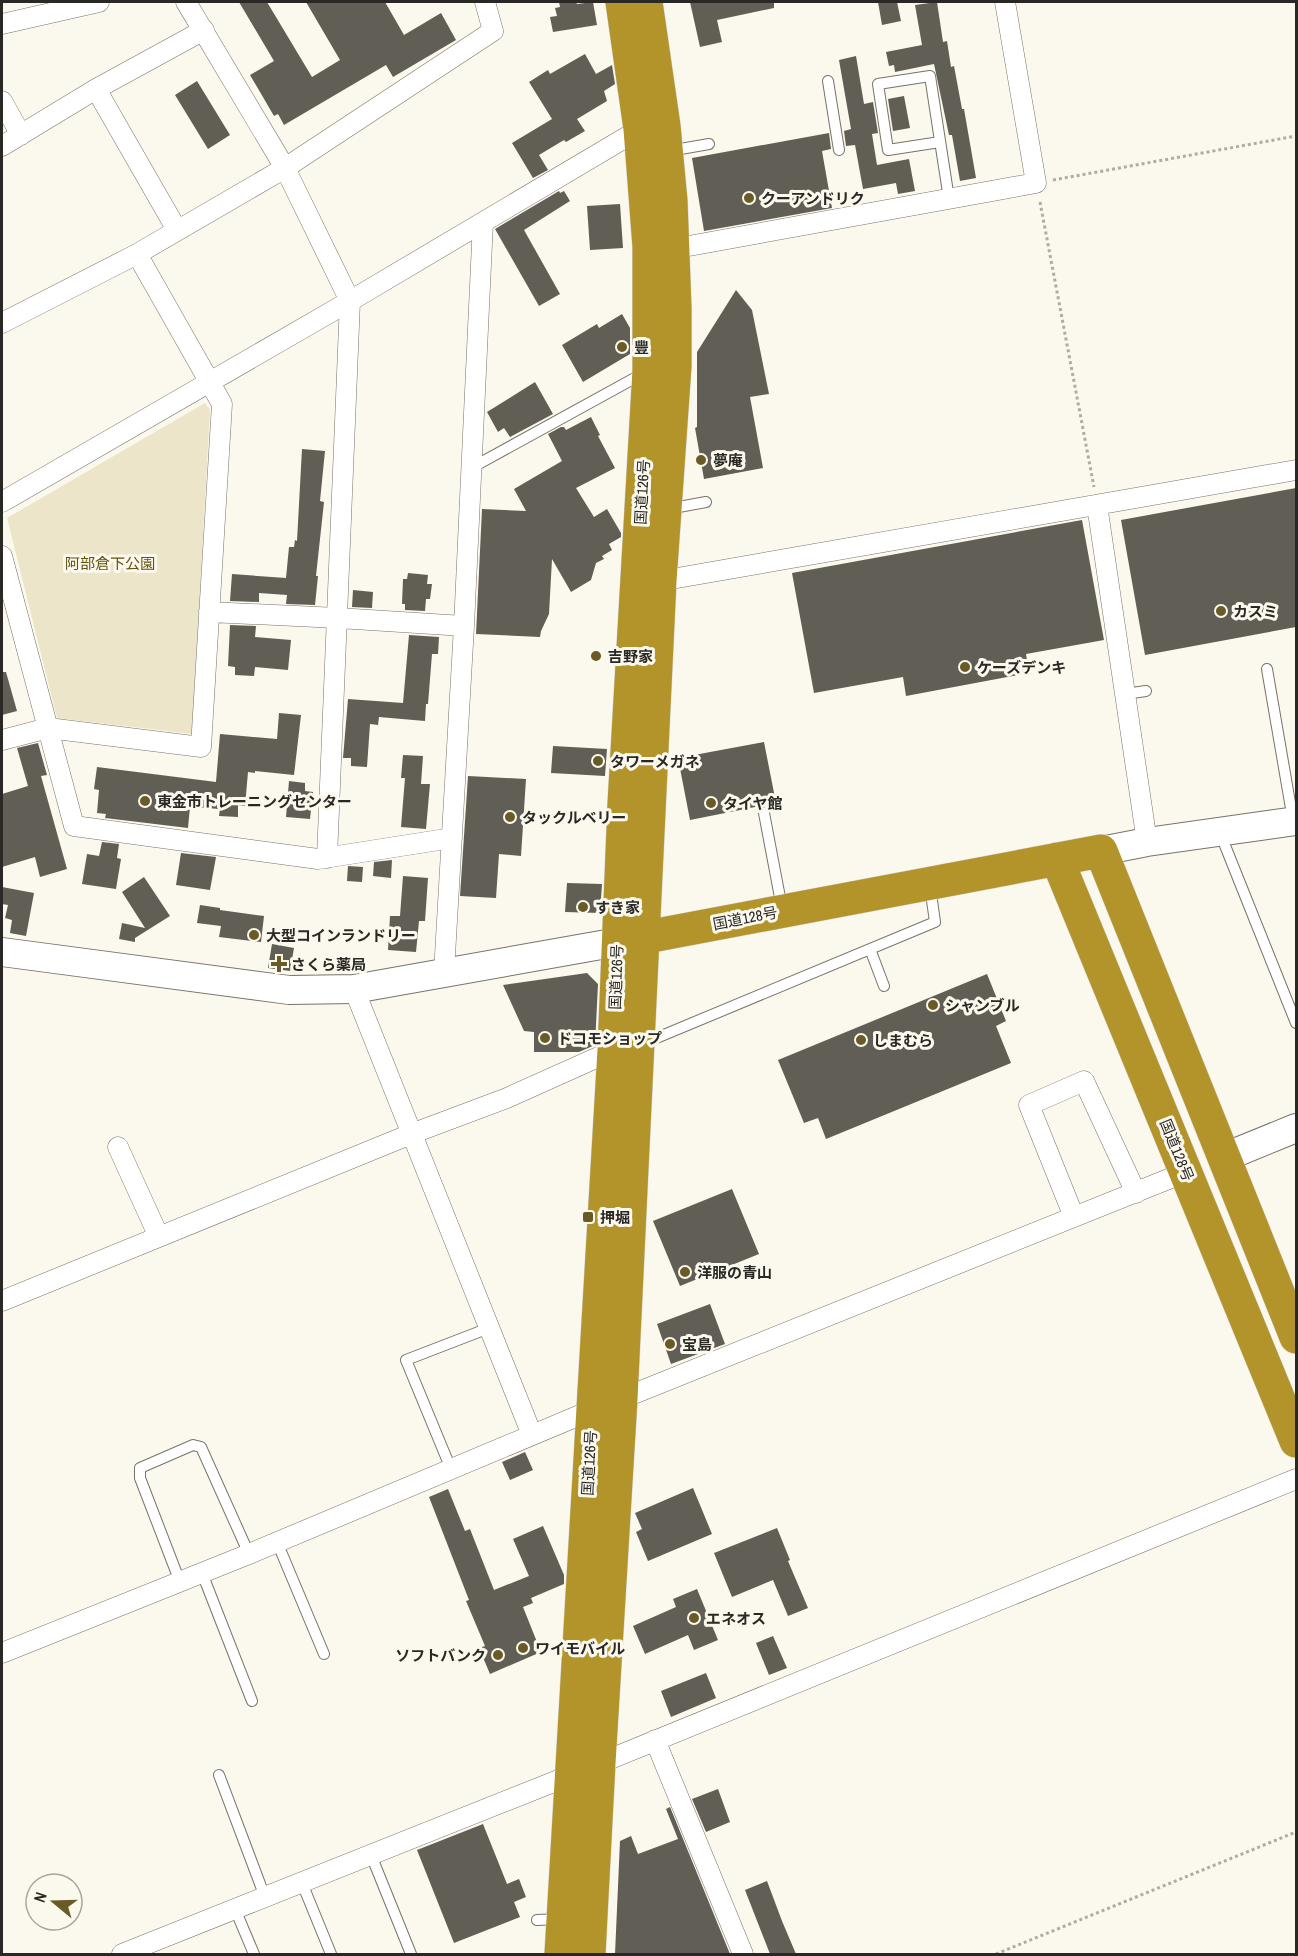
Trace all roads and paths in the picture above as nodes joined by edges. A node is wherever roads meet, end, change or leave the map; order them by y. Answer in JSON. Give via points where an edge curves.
{"nodes":[{"id":1,"x":99,"y":2,"type":"edge"},
{"id":2,"x":186,"y":2,"type":"edge"},
{"id":3,"x":485,"y":2,"type":"edge"},
{"id":4,"x":622,"y":2,"type":"edge"},
{"id":5,"x":646,"y":2,"type":"edge"},
{"id":6,"x":1005,"y":2,"type":"edge"},
{"id":7,"x":72,"y":4,"type":"edge"},
{"id":8,"x":2,"y":24,"type":"edge"},
{"id":9,"x":204,"y":30,"type":"junction"},
{"id":10,"x":828,"y":81,"type":"dead end"},
{"id":11,"x":96,"y":89,"type":"junction"},
{"id":12,"x":2,"y":102,"type":"edge"},
{"id":13,"x":640,"y":129,"type":"junction"},
{"id":14,"x":21,"y":135,"type":"junction"},
{"id":15,"x":1296,"y":136,"type":"edge"},
{"id":16,"x":940,"y":142,"type":"junction"},
{"id":17,"x":709,"y":144,"type":"dead end"},
{"id":18,"x":2,"y":146,"type":"edge"},
{"id":19,"x":840,"y":150,"type":"dead end"},
{"id":20,"x":666,"y":151,"type":"junction"},
{"id":21,"x":285,"y":168,"type":"junction"},
{"id":22,"x":1036,"y":183,"type":"junction"},
{"id":23,"x":949,"y":199,"type":"junction"},
{"id":24,"x":483,"y":222,"type":"junction"},
{"id":25,"x":177,"y":230,"type":"junction"},
{"id":26,"x":672,"y":249,"type":"junction"},
{"id":27,"x":137,"y":254,"type":"junction"},
{"id":28,"x":350,"y":301,"type":"junction"},
{"id":29,"x":2,"y":323,"type":"edge"},
{"id":30,"x":649,"y":370,"type":"junction"},
{"id":31,"x":209,"y":382,"type":"junction"},
{"id":32,"x":471,"y":468,"type":"junction"},
{"id":33,"x":1296,"y":470,"type":"edge"},
{"id":34,"x":2,"y":502,"type":"edge"},
{"id":35,"x":706,"y":502,"type":"dead end"},
{"id":36,"x":1097,"y":505,"type":"junction"},
{"id":37,"x":665,"y":510,"type":"junction"},
{"id":38,"x":2,"y":556,"type":"edge"},
{"id":39,"x":660,"y":581,"type":"junction"},
{"id":40,"x":209,"y":612,"type":"junction"},
{"id":41,"x":338,"y":618,"type":"junction"},
{"id":42,"x":464,"y":626,"type":"junction"},
{"id":43,"x":1267,"y":669,"type":"dead end"},
{"id":44,"x":1146,"y":691,"type":"dead end"},
{"id":45,"x":1125,"y":694,"type":"junction"},
{"id":46,"x":48,"y":728,"type":"junction"},
{"id":47,"x":2,"y":740,"type":"edge"},
{"id":48,"x":764,"y":813,"type":"dead end"},
{"id":49,"x":1295,"y":821,"type":"edge"},
{"id":50,"x":1220,"y":832,"type":"junction"},
{"id":51,"x":452,"y":838,"type":"junction"},
{"id":52,"x":1147,"y":842,"type":"junction"},
{"id":53,"x":1101,"y":851,"type":"junction"},
{"id":54,"x":327,"y":858,"type":"junction"},
{"id":55,"x":1058,"y":859,"type":"junction"},
{"id":56,"x":930,"y":883,"type":"junction"},
{"id":57,"x":782,"y":911,"type":"junction"},
{"id":58,"x":631,"y":940,"type":"junction"},
{"id":59,"x":870,"y":949,"type":"junction"},
{"id":60,"x":2,"y":952,"type":"edge"},
{"id":61,"x":444,"y":973,"type":"junction"},
{"id":62,"x":884,"y":986,"type":"dead end"},
{"id":63,"x":354,"y":989,"type":"junction"},
{"id":64,"x":1296,"y":1023,"type":"edge"},
{"id":65,"x":626,"y":1048,"type":"junction"},
{"id":66,"x":1296,"y":1128,"type":"edge"},
{"id":67,"x":411,"y":1134,"type":"junction"},
{"id":68,"x":118,"y":1147,"type":"dead end"},
{"id":69,"x":1225,"y":1157,"type":"junction"},
{"id":70,"x":1186,"y":1172,"type":"junction"},
{"id":71,"x":1136,"y":1193,"type":"junction"},
{"id":72,"x":1074,"y":1217,"type":"junction"},
{"id":73,"x":159,"y":1237,"type":"junction"},
{"id":74,"x":2,"y":1301,"type":"edge"},
{"id":75,"x":489,"y":1328,"type":"junction"},
{"id":76,"x":1296,"y":1337,"type":"edge"},
{"id":77,"x":607,"y":1405,"type":"junction"},
{"id":78,"x":532,"y":1435,"type":"junction"},
{"id":79,"x":1296,"y":1441,"type":"edge"},
{"id":80,"x":451,"y":1469,"type":"junction"},
{"id":81,"x":1296,"y":1479,"type":"edge"},
{"id":82,"x":277,"y":1542,"type":"junction"},
{"id":83,"x":249,"y":1554,"type":"junction"},
{"id":84,"x":202,"y":1573,"type":"junction"},
{"id":85,"x":180,"y":1582,"type":"junction"},
{"id":86,"x":2,"y":1653,"type":"edge"},
{"id":87,"x":324,"y":1654,"type":"dead end"},
{"id":88,"x":252,"y":1701,"type":"dead end"},
{"id":89,"x":655,"y":1740,"type":"junction"},
{"id":90,"x":585,"y":1769,"type":"junction"},
{"id":91,"x":219,"y":1776,"type":"dead end"},
{"id":92,"x":1296,"y":1832,"type":"edge"},
{"id":93,"x":371,"y":1855,"type":"junction"},
{"id":94,"x":302,"y":1882,"type":"junction"},
{"id":95,"x":265,"y":1897,"type":"junction"},
{"id":96,"x":235,"y":1909,"type":"junction"},
{"id":97,"x":122,"y":1954,"type":"edge"},
{"id":98,"x":254,"y":1954,"type":"edge"},
{"id":99,"x":331,"y":1954,"type":"edge"},
{"id":100,"x":411,"y":1954,"type":"edge"},
{"id":101,"x":561,"y":1954,"type":"edge"},
{"id":102,"x":589,"y":1954,"type":"edge"},
{"id":103,"x":742,"y":1954,"type":"edge"},
{"id":104,"x":996,"y":1954,"type":"edge"}],
"edges":[{"from":1,"to":7,"type":"street"},
{"from":2,"to":9,"type":"street"},
{"from":3,"to":21,"type":"street","via":[[493,31]]},
{"from":4,"to":13,"type":"highway","name":"国道126号"},
{"from":5,"to":20,"type":"highway","name":"国道126号"},
{"from":6,"to":22,"type":"street"},
{"from":7,"to":8,"type":"street"},
{"from":9,"to":11,"type":"street"},
{"from":9,"to":21,"type":"street"},
{"from":10,"to":19,"type":"lane"},
{"from":11,"to":14,"type":"street"},
{"from":11,"to":25,"type":"street"},
{"from":12,"to":14,"type":"street"},
{"from":13,"to":24,"type":"street"},
{"from":13,"to":30,"type":"highway","name":"国道126号","via":[[649,246]]},
{"from":14,"to":18,"type":"street"},
{"from":15,"to":22,"type":"path"},
{"from":16,"to":16,"type":"lane","via":[[930,76],[878,84],[888,150]]},
{"from":16,"to":23,"type":"lane"},
{"from":17,"to":20,"type":"lane"},
{"from":20,"to":26,"type":"highway","name":"国道126号"},
{"from":21,"to":25,"type":"street"},
{"from":21,"to":28,"type":"street"},
{"from":22,"to":23,"type":"street"},
{"from":22,"to":36,"type":"path"},
{"from":23,"to":26,"type":"street"},
{"from":24,"to":28,"type":"street"},
{"from":24,"to":32,"type":"street"},
{"from":25,"to":27,"type":"street"},
{"from":26,"to":37,"type":"highway","name":"国道126号","via":[[675,366]]},
{"from":27,"to":29,"type":"street"},
{"from":27,"to":31,"type":"street"},
{"from":28,"to":31,"type":"street"},
{"from":28,"to":41,"type":"street"},
{"from":30,"to":32,"type":"lane"},
{"from":30,"to":58,"type":"highway","name":"国道126号"},
{"from":31,"to":34,"type":"street"},
{"from":31,"to":40,"type":"street","via":[[222,404]]},
{"from":32,"to":42,"type":"street"},
{"from":33,"to":36,"type":"street"},
{"from":35,"to":37,"type":"lane"},
{"from":36,"to":39,"type":"street"},
{"from":36,"to":45,"type":"street"},
{"from":37,"to":39,"type":"highway","name":"国道126号"},
{"from":38,"to":46,"type":"street"},
{"from":39,"to":58,"type":"highway","name":"国道126号"},
{"from":40,"to":41,"type":"street"},
{"from":40,"to":46,"type":"street","via":[[201,747]]},
{"from":41,"to":42,"type":"street"},
{"from":41,"to":54,"type":"street"},
{"from":42,"to":51,"type":"street"},
{"from":43,"to":49,"type":"lane"},
{"from":44,"to":45,"type":"lane"},
{"from":45,"to":52,"type":"street"},
{"from":46,"to":47,"type":"street"},
{"from":46,"to":54,"type":"street","via":[[74,826]]},
{"from":48,"to":57,"type":"lane"},
{"from":49,"to":50,"type":"street"},
{"from":50,"to":52,"type":"street"},
{"from":50,"to":64,"type":"lane"},
{"from":51,"to":54,"type":"street"},
{"from":51,"to":61,"type":"street"},
{"from":52,"to":53,"type":"street"},
{"from":53,"to":55,"type":"highway","name":"国道128号"},
{"from":53,"to":69,"type":"highway"},
{"from":55,"to":56,"type":"highway","name":"国道128号"},
{"from":55,"to":70,"type":"highway","name":"国道128号","via":[[1109,997]]},
{"from":56,"to":57,"type":"highway","name":"国道128号"},
{"from":56,"to":59,"type":"lane","via":[[935,922]]},
{"from":57,"to":58,"type":"highway","name":"国道128号"},
{"from":58,"to":61,"type":"street"},
{"from":58,"to":65,"type":"highway","name":"国道126号"},
{"from":59,"to":62,"type":"lane"},
{"from":59,"to":65,"type":"lane"},
{"from":60,"to":63,"type":"street","via":[[289,990]]},
{"from":61,"to":63,"type":"street"},
{"from":63,"to":67,"type":"street"},
{"from":65,"to":67,"type":"street"},
{"from":65,"to":77,"type":"highway","name":"国道126号"},
{"from":66,"to":69,"type":"street"},
{"from":67,"to":73,"type":"street"},
{"from":67,"to":75,"type":"street"},
{"from":68,"to":73,"type":"street"},
{"from":69,"to":70,"type":"highway"},
{"from":69,"to":76,"type":"highway"},
{"from":70,"to":71,"type":"street"},
{"from":70,"to":79,"type":"highway","name":"国道128号"},
{"from":71,"to":72,"type":"street"},
{"from":71,"to":72,"type":"street","via":[[1084,1081],[1029,1105]]},
{"from":72,"to":77,"type":"street"},
{"from":73,"to":74,"type":"street"},
{"from":75,"to":78,"type":"street"},
{"from":75,"to":80,"type":"lane","via":[[406,1360]]},
{"from":77,"to":78,"type":"street"},
{"from":77,"to":90,"type":"highway","name":"国道126号"},
{"from":78,"to":80,"type":"street"},
{"from":80,"to":82,"type":"street"},
{"from":81,"to":89,"type":"street"},
{"from":82,"to":83,"type":"street"},
{"from":82,"to":87,"type":"lane"},
{"from":83,"to":84,"type":"street"},
{"from":83,"to":85,"type":"lane","via":[[201,1447],[193,1444],[141,1468],[140,1478]]},
{"from":84,"to":85,"type":"street"},
{"from":84,"to":88,"type":"lane"},
{"from":85,"to":86,"type":"street"},
{"from":89,"to":90,"type":"street"},
{"from":89,"to":103,"type":"street"},
{"from":90,"to":93,"type":"street"},
{"from":90,"to":101,"type":"highway","name":"国道126号","via":[[550,1919]]},
{"from":90,"to":102,"type":"highway","name":"国道126号"},
{"from":91,"to":95,"type":"lane"},
{"from":92,"to":104,"type":"path"},
{"from":93,"to":94,"type":"street"},
{"from":93,"to":100,"type":"lane"},
{"from":94,"to":95,"type":"street"},
{"from":94,"to":99,"type":"lane"},
{"from":95,"to":96,"type":"street"},
{"from":96,"to":97,"type":"street"},
{"from":96,"to":98,"type":"lane"}]}
